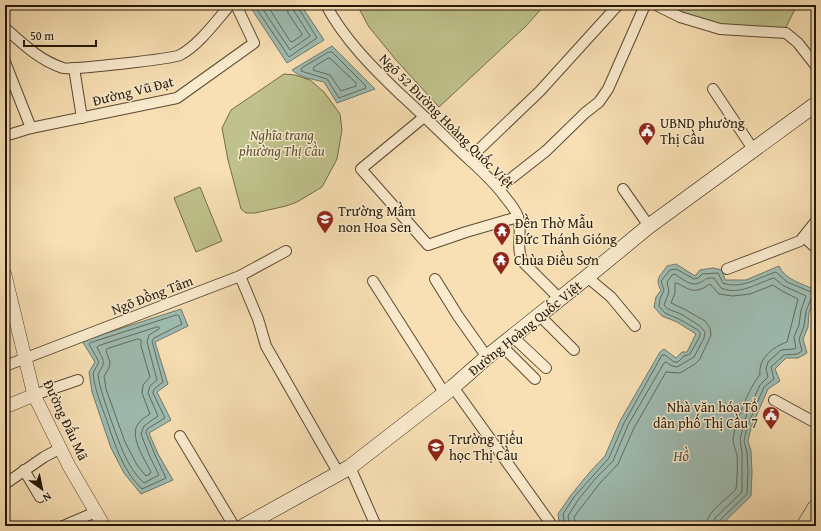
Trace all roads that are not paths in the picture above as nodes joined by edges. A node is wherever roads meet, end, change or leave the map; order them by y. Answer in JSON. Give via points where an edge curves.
{"nodes":[{"id":1,"x":230,"y":5,"type":"edge"},
{"id":2,"x":236,"y":5,"type":"edge"},
{"id":3,"x":326,"y":5,"type":"edge"},
{"id":4,"x":618,"y":5,"type":"edge"},
{"id":5,"x":645,"y":5,"type":"edge"},
{"id":6,"x":656,"y":5,"type":"edge"},
{"id":7,"x":5,"y":28,"type":"edge"},
{"id":8,"x":5,"y":62,"type":"edge"},
{"id":9,"x":816,"y":66,"type":"edge"},
{"id":10,"x":74,"y":68,"type":"junction"},
{"id":11,"x":713,"y":89,"type":"dead end"},
{"id":12,"x":816,"y":104,"type":"edge"},
{"id":13,"x":424,"y":117,"type":"junction"},
{"id":14,"x":82,"y":118,"type":"junction"},
{"id":15,"x":31,"y":128,"type":"junction"},
{"id":16,"x":5,"y":136,"type":"edge"},
{"id":17,"x":753,"y":149,"type":"junction"},
{"id":18,"x":469,"y":160,"type":"junction"},
{"id":19,"x":499,"y":188,"type":"junction"},
{"id":20,"x":623,"y":189,"type":"dead end"},
{"id":21,"x":518,"y":217,"type":"junction"},
{"id":22,"x":816,"y":221,"type":"edge"},
{"id":23,"x":649,"y":226,"type":"junction"},
{"id":24,"x":804,"y":237,"type":"junction"},
{"id":25,"x":816,"y":248,"type":"edge"},
{"id":26,"x":286,"y":251,"type":"dead end"},
{"id":27,"x":727,"y":269,"type":"dead end"},
{"id":28,"x":5,"y":275,"type":"edge"},
{"id":29,"x":240,"y":276,"type":"junction"},
{"id":30,"x":587,"y":277,"type":"junction"},
{"id":31,"x":435,"y":279,"type":"dead end"},
{"id":32,"x":373,"y":281,"type":"dead end"},
{"id":33,"x":7,"y":291,"type":"edge"},
{"id":34,"x":560,"y":299,"type":"junction"},
{"id":35,"x":539,"y":315,"type":"junction"},
{"id":36,"x":10,"y":316,"type":"edge"},
{"id":37,"x":635,"y":326,"type":"dead end"},
{"id":38,"x":507,"y":341,"type":"junction"},
{"id":39,"x":574,"y":350,"type":"dead end"},
{"id":40,"x":487,"y":357,"type":"junction"},
{"id":41,"x":25,"y":359,"type":"junction"},
{"id":42,"x":5,"y":366,"type":"edge"},
{"id":43,"x":546,"y":368,"type":"dead end"},
{"id":44,"x":535,"y":379,"type":"dead end"},
{"id":45,"x":78,"y":380,"type":"dead end"},
{"id":46,"x":449,"y":391,"type":"junction"},
{"id":47,"x":34,"y":395,"type":"junction"},
{"id":48,"x":774,"y":400,"type":"dead end"},
{"id":49,"x":5,"y":407,"type":"edge"},
{"id":50,"x":816,"y":423,"type":"edge"},
{"id":51,"x":180,"y":436,"type":"dead end"},
{"id":52,"x":61,"y":448,"type":"junction"},
{"id":53,"x":24,"y":470,"type":"junction"},
{"id":54,"x":344,"y":470,"type":"junction"},
{"id":55,"x":5,"y":484,"type":"edge"},
{"id":56,"x":40,"y":497,"type":"dead end"},
{"id":57,"x":816,"y":508,"type":"edge"},
{"id":58,"x":96,"y":512,"type":"junction"},
{"id":59,"x":550,"y":524,"type":"dead end"},
{"id":60,"x":63,"y":526,"type":"edge"},
{"id":61,"x":104,"y":526,"type":"edge"},
{"id":62,"x":234,"y":526,"type":"edge"},
{"id":63,"x":244,"y":526,"type":"edge"},
{"id":64,"x":376,"y":526,"type":"edge"},
{"id":65,"x":805,"y":526,"type":"edge"}],
"edges":[{"from":1,"to":10,"type":"street","via":[[191,48],[180,55]]},
{"from":2,"to":14,"type":"street","name":"Đường Vũ Đạt","via":[[254,43],[177,98]]},
{"from":3,"to":13,"type":"street","name":"Ngõ 52 Đường Hoàng Quốc Việt","via":[[354,46]]},
{"from":4,"to":18,"type":"street","via":[[540,91]]},
{"from":5,"to":19,"type":"street","via":[[608,89],[599,102],[546,151]]},
{"from":6,"to":9,"type":"street","via":[[680,17],[720,29],[786,33],[798,43]]},
{"from":7,"to":10,"type":"street","via":[[44,60],[65,68]]},
{"from":8,"to":15,"type":"street"},
{"from":10,"to":14,"type":"street"},
{"from":11,"to":17,"type":"street"},
{"from":12,"to":17,"type":"main road","name":"Đường Hoàng Quốc Việt"},
{"from":13,"to":18,"type":"street","name":"Ngõ 52 Đường Hoàng Quốc Việt"},
{"from":13,"to":21,"type":"street","via":[[361,169],[428,245]]},
{"from":14,"to":15,"type":"street","name":"Đường Vũ Đạt"},
{"from":15,"to":16,"type":"street","name":"Đường Vũ Đạt"},
{"from":17,"to":23,"type":"main road","name":"Đường Hoàng Quốc Việt"},
{"from":18,"to":19,"type":"street","name":"Ngõ 52 Đường Hoàng Quốc Việt"},
{"from":19,"to":21,"type":"street","name":"Ngõ 52 Đường Hoàng Quốc Việt"},
{"from":20,"to":23,"type":"street"},
{"from":21,"to":34,"type":"street","name":"Ngõ 52 Đường Hoàng Quốc Việt","via":[[520,257]]},
{"from":22,"to":24,"type":"street"},
{"from":23,"to":30,"type":"main road","name":"Đường Hoàng Quốc Việt"},
{"from":24,"to":25,"type":"street"},
{"from":24,"to":27,"type":"street","via":[[795,244]]},
{"from":26,"to":29,"type":"street","name":"Ngõ Đồng Tâm"},
{"from":28,"to":33,"type":"street","name":"Đường Đấu Mã"},
{"from":29,"to":41,"type":"street","name":"Ngõ Đồng Tâm"},
{"from":29,"to":54,"type":"street","via":[[266,346]]},
{"from":30,"to":34,"type":"main road","name":"Đường Hoàng Quốc Việt"},
{"from":30,"to":37,"type":"street","via":[[611,297]]},
{"from":31,"to":40,"type":"street"},
{"from":32,"to":46,"type":"street"},
{"from":33,"to":36,"type":"street","name":"Đường Đấu Mã"},
{"from":34,"to":35,"type":"main road","name":"Đường Hoàng Quốc Việt"},
{"from":35,"to":38,"type":"main road","name":"Đường Hoàng Quốc Việt"},
{"from":35,"to":39,"type":"street"},
{"from":36,"to":41,"type":"street","name":"Đường Đấu Mã"},
{"from":38,"to":40,"type":"main road","name":"Đường Hoàng Quốc Việt"},
{"from":38,"to":43,"type":"street"},
{"from":38,"to":44,"type":"street"},
{"from":40,"to":46,"type":"main road","name":"Đường Hoàng Quốc Việt"},
{"from":41,"to":42,"type":"street","name":"Ngõ Đồng Tâm"},
{"from":41,"to":47,"type":"street","name":"Đường Đấu Mã"},
{"from":45,"to":47,"type":"street"},
{"from":46,"to":54,"type":"main road","name":"Đường Hoàng Quốc Việt"},
{"from":46,"to":59,"type":"street"},
{"from":47,"to":49,"type":"street"},
{"from":47,"to":52,"type":"street","name":"Đường Đấu Mã"},
{"from":48,"to":50,"type":"street"},
{"from":51,"to":62,"type":"street"},
{"from":52,"to":53,"type":"street"},
{"from":52,"to":58,"type":"street","name":"Đường Đấu Mã"},
{"from":53,"to":55,"type":"street"},
{"from":53,"to":56,"type":"street"},
{"from":54,"to":63,"type":"main road","name":"Đường Hoàng Quốc Việt"},
{"from":54,"to":64,"type":"street"},
{"from":57,"to":65,"type":"main road"},
{"from":58,"to":60,"type":"street"},
{"from":58,"to":61,"type":"street","name":"Đường Đấu Mã"}]}
